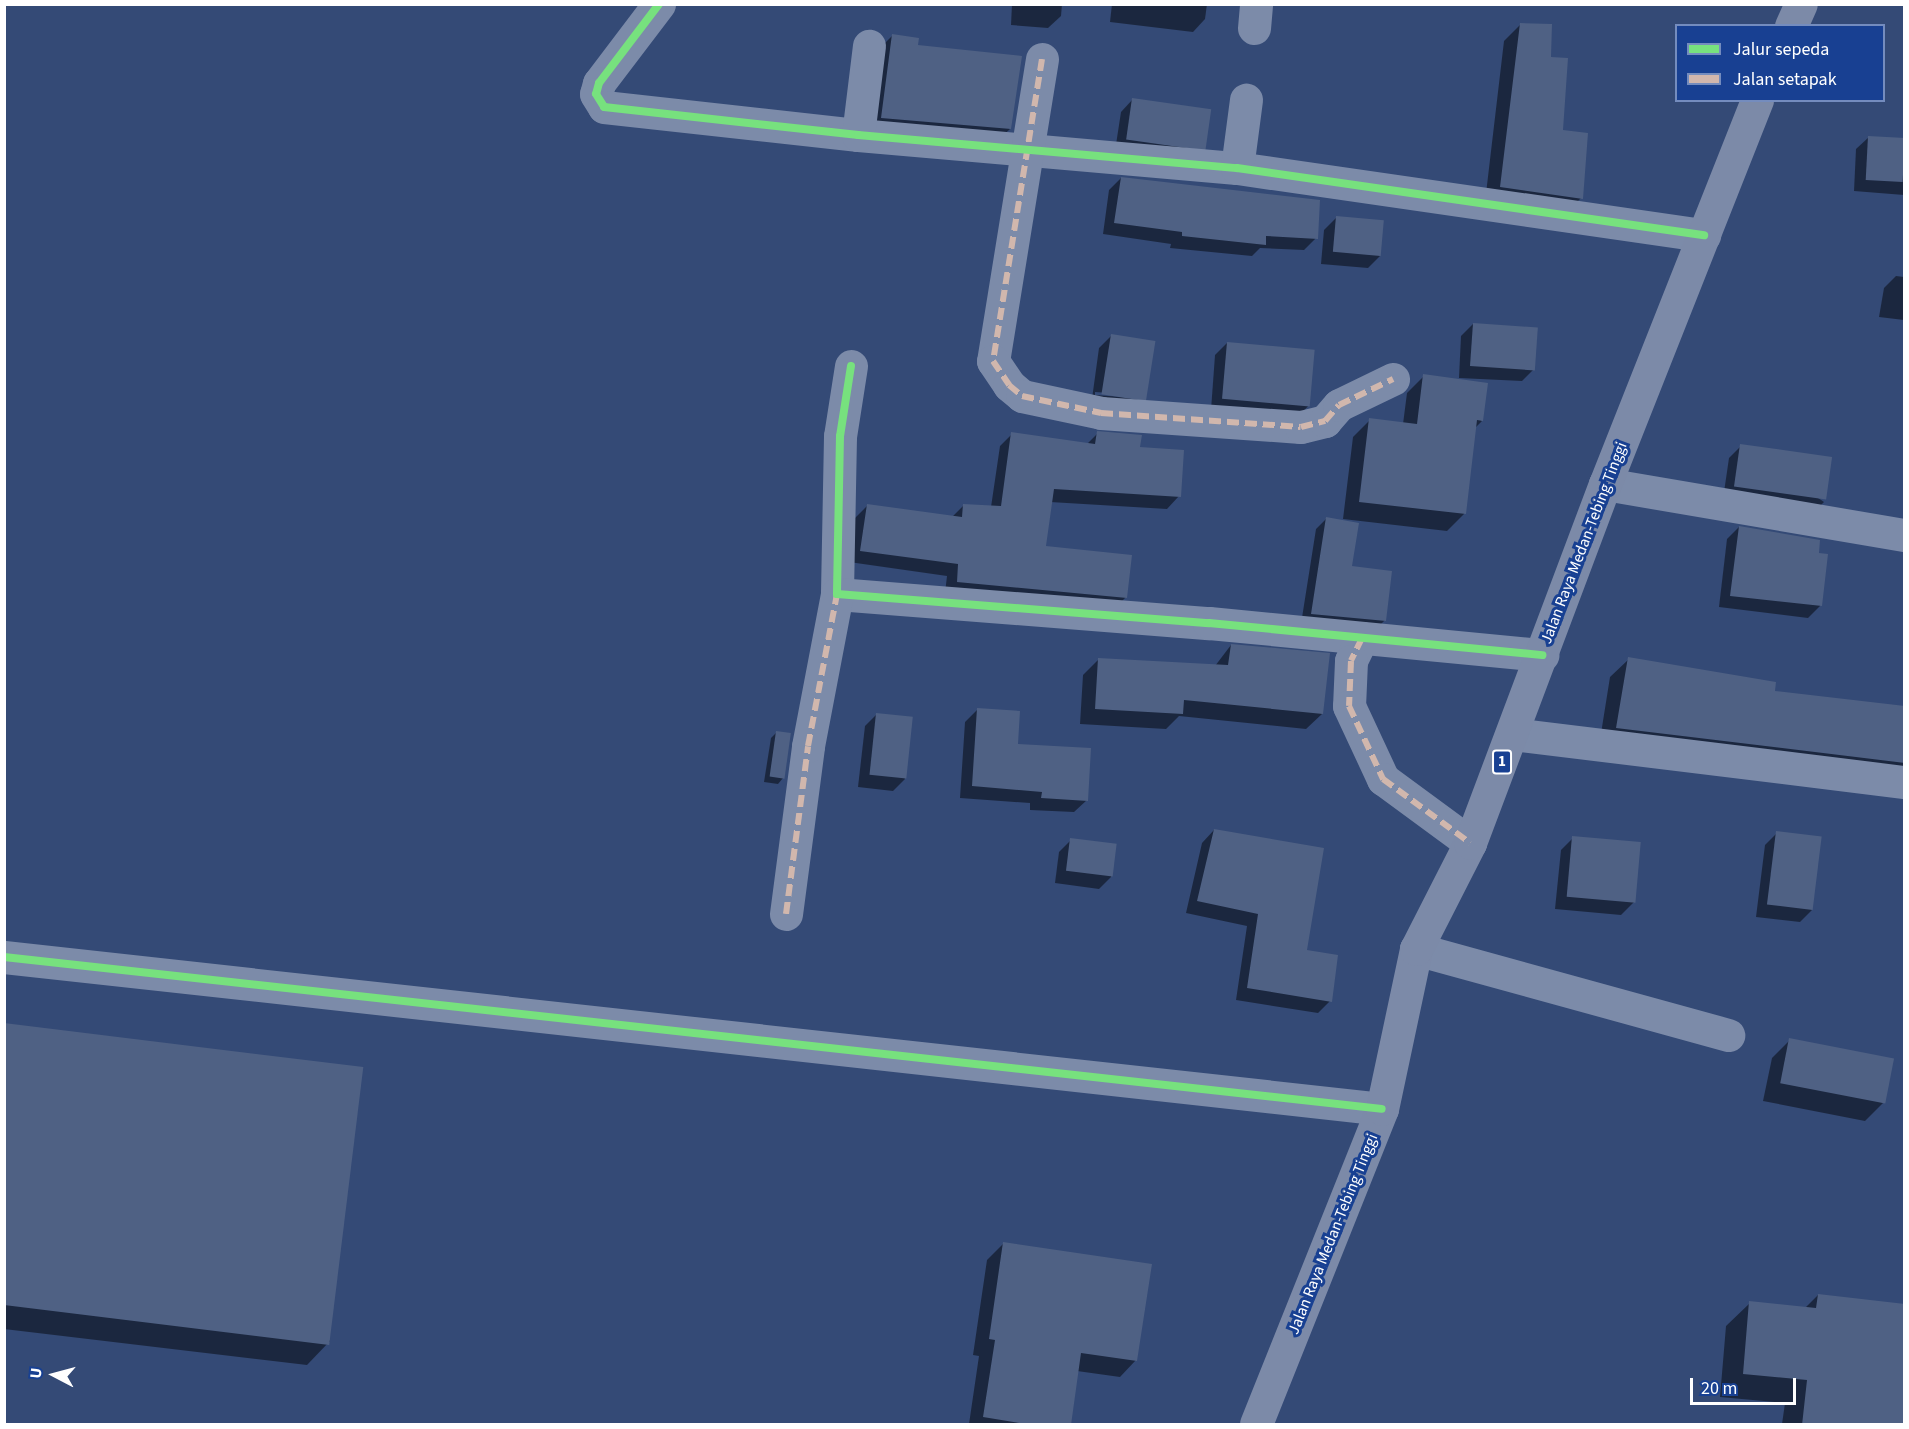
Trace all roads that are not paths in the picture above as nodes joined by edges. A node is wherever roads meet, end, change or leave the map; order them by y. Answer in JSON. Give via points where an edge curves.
{"nodes":[{"id":1,"x":659,"y":4,"type":"edge"},
{"id":2,"x":1802,"y":4,"type":"edge"},
{"id":3,"x":1792,"y":24,"type":"edge"},
{"id":4,"x":869,"y":46,"type":"dead end"},
{"id":5,"x":1042,"y":59,"type":"dead end"},
{"id":6,"x":1246,"y":100,"type":"dead end"},
{"id":7,"x":1756,"y":102,"type":"edge"},
{"id":8,"x":858,"y":135,"type":"junction"},
{"id":9,"x":1029,"y":147,"type":"junction"},
{"id":10,"x":1237,"y":168,"type":"junction"},
{"id":11,"x":1704,"y":235,"type":"junction"},
{"id":12,"x":851,"y":366,"type":"dead end"},
{"id":13,"x":1393,"y":379,"type":"dead end"},
{"id":14,"x":1605,"y":484,"type":"junction"},
{"id":15,"x":1905,"y":535,"type":"edge"},
{"id":16,"x":837,"y":594,"type":"junction"},
{"id":17,"x":1362,"y":638,"type":"junction"},
{"id":18,"x":1542,"y":655,"type":"junction"},
{"id":19,"x":1514,"y":734,"type":"junction"},
{"id":20,"x":1905,"y":782,"type":"edge"},
{"id":21,"x":1470,"y":843,"type":"junction"},
{"id":22,"x":786,"y":914,"type":"dead end"},
{"id":23,"x":1416,"y":950,"type":"junction"},
{"id":24,"x":4,"y":957,"type":"edge"},
{"id":25,"x":1728,"y":1035,"type":"dead end"},
{"id":26,"x":1382,"y":1109,"type":"junction"},
{"id":27,"x":1256,"y":1425,"type":"edge"}],
"edges":[{"from":1,"to":8,"type":"street","via":[[599,83],[596,94],[604,107]]},
{"from":2,"to":3,"type":"highway"},
{"from":4,"to":8,"type":"street"},
{"from":5,"to":9,"type":"street"},
{"from":6,"to":10,"type":"street"},
{"from":7,"to":11,"type":"highway","name":"Jalan Raya Medan-Tebing Tinggi","number":"1"},
{"from":8,"to":9,"type":"street"},
{"from":9,"to":10,"type":"street"},
{"from":9,"to":13,"type":"street","via":[[993,361],[999,375],[1022,396],[1101,413],[1301,427],[1325,421],[1339,405]]},
{"from":10,"to":11,"type":"street"},
{"from":11,"to":14,"type":"highway","name":"Jalan Raya Medan-Tebing Tinggi","number":"1"},
{"from":12,"to":16,"type":"street","via":[[840,435]]},
{"from":14,"to":15,"type":"street"},
{"from":14,"to":18,"type":"highway","name":"Jalan Raya Medan-Tebing Tinggi","number":"1"},
{"from":16,"to":17,"type":"street"},
{"from":16,"to":22,"type":"street","via":[[808,746]]},
{"from":17,"to":18,"type":"street"},
{"from":17,"to":21,"type":"street","via":[[1351,661],[1349,705],[1383,779]]},
{"from":18,"to":19,"type":"highway","name":"Jalan Raya Medan-Tebing Tinggi","number":"1"},
{"from":19,"to":20,"type":"street"},
{"from":19,"to":21,"type":"highway","name":"Jalan Raya Medan-Tebing Tinggi","number":"1"},
{"from":21,"to":23,"type":"highway","name":"Jalan Raya Medan-Tebing Tinggi","number":"1"},
{"from":23,"to":25,"type":"street"},
{"from":23,"to":26,"type":"highway","name":"Jalan Raya Medan-Tebing Tinggi","number":"1"},
{"from":24,"to":26,"type":"street"},
{"from":26,"to":27,"type":"highway","name":"Jalan Raya Medan-Tebing Tinggi","number":"1"}]}
